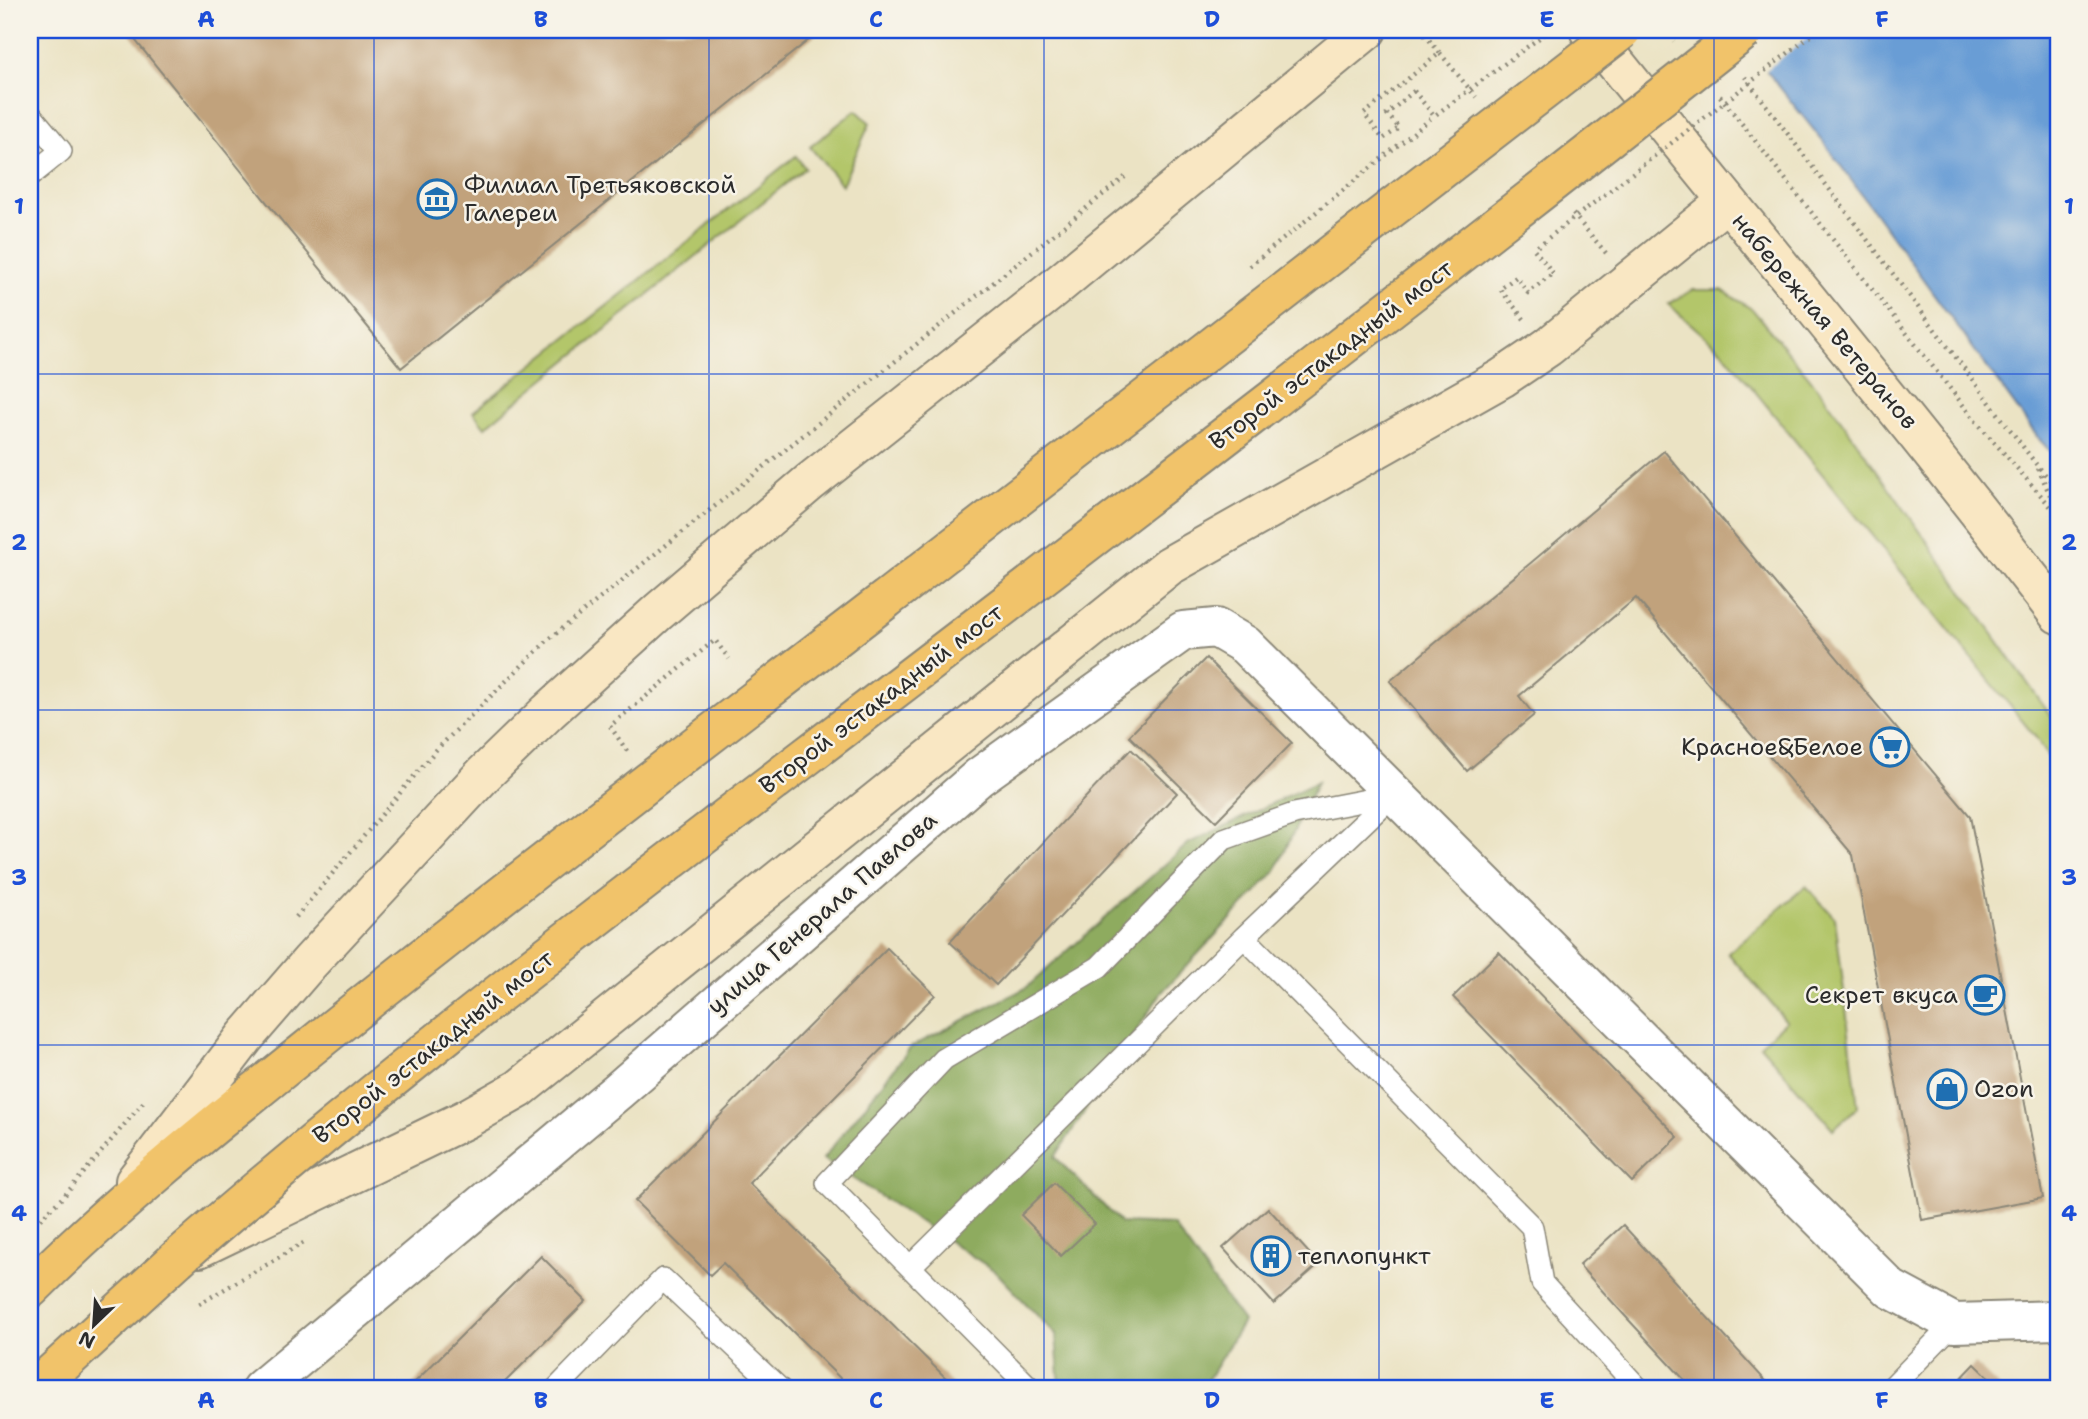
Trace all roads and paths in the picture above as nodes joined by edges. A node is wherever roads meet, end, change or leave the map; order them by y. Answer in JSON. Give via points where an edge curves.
{"nodes":[{"id":1,"x":1367,"y":30,"type":"edge"},
{"id":2,"x":1421,"y":30,"type":"edge"},
{"id":3,"x":1550,"y":30,"type":"edge"},
{"id":4,"x":1589,"y":30,"type":"edge"},
{"id":5,"x":1622,"y":30,"type":"edge"},
{"id":6,"x":1665,"y":30,"type":"edge"},
{"id":7,"x":1745,"y":30,"type":"edge"},
{"id":8,"x":1818,"y":30,"type":"edge"},
{"id":9,"x":1681,"y":49,"type":"dead end"},
{"id":10,"x":1737,"y":67,"type":"dead end"},
{"id":11,"x":1714,"y":88,"type":"dead end"},
{"id":12,"x":30,"y":114,"type":"edge"},
{"id":13,"x":1127,"y":174,"type":"dead end"},
{"id":14,"x":30,"y":176,"type":"edge"},
{"id":15,"x":1726,"y":202,"type":"junction"},
{"id":16,"x":1500,"y":289,"type":"dead end"},
{"id":17,"x":780,"y":450,"type":"dead end"},
{"id":18,"x":2036,"y":464,"type":"junction"},
{"id":19,"x":2058,"y":488,"type":"edge"},
{"id":20,"x":2058,"y":514,"type":"edge"},
{"id":21,"x":2058,"y":614,"type":"edge"},
{"id":22,"x":729,"y":659,"type":"dead end"},
{"id":23,"x":629,"y":752,"type":"dead end"},
{"id":24,"x":1393,"y":795,"type":"junction"},
{"id":25,"x":1244,"y":937,"type":"junction"},
{"id":26,"x":65,"y":1195,"type":"dead end"},
{"id":27,"x":109,"y":1214,"type":"junction"},
{"id":28,"x":30,"y":1229,"type":"edge"},
{"id":29,"x":177,"y":1259,"type":"junction"},
{"id":30,"x":910,"y":1267,"type":"junction"},
{"id":31,"x":30,"y":1289,"type":"edge"},
{"id":32,"x":2058,"y":1320,"type":"edge"},
{"id":33,"x":1954,"y":1323,"type":"junction"},
{"id":34,"x":34,"y":1389,"type":"edge"},
{"id":35,"x":261,"y":1389,"type":"edge"},
{"id":36,"x":556,"y":1389,"type":"edge"},
{"id":37,"x":780,"y":1389,"type":"edge"},
{"id":38,"x":1031,"y":1389,"type":"edge"},
{"id":39,"x":1639,"y":1389,"type":"edge"},
{"id":40,"x":1890,"y":1389,"type":"edge"}],
"edges":[{"from":1,"to":27,"type":"main road","via":[[810,482],[658,612],[484,774],[244,1037]]},
{"from":2,"to":3,"type":"path","bridge":true,"via":[[1440,53],[1364,114],[1384,139],[1398,128],[1387,114],[1414,91],[1434,116]]},
{"from":4,"to":15,"type":"main road","name":"набережная Ветеранов"},
{"from":5,"to":27,"type":"main road","bridge":true,"via":[[447,938]]},
{"from":6,"to":9,"type":"path"},
{"from":7,"to":29,"type":"main road","name":"Второй эстакадный мост","bridge":true,"via":[[1456,259],[524,974],[332,1125]]},
{"from":8,"to":16,"type":"path","bridge":true,"via":[[1534,249],[1553,273],[1528,293],[1516,277]]},
{"from":10,"to":18,"type":"path"},
{"from":11,"to":20,"type":"path","via":[[1974,419]]},
{"from":12,"to":14,"type":"lane","via":[[61,152]]},
{"from":13,"to":17,"type":"path"},
{"from":15,"to":21,"type":"main road","name":"набережная Ветеранов","via":[[1946,468]]},
{"from":15,"to":29,"type":"main road","bridge":true,"via":[[1548,347],[1462,403],[1169,566],[519,1089]]},
{"from":18,"to":19,"type":"path"},
{"from":18,"to":20,"type":"path"},
{"from":22,"to":23,"type":"path","via":[[715,640],[611,726]]},
{"from":24,"to":25,"type":"lane"},
{"from":24,"to":30,"type":"lane","via":[[1294,814],[1224,839],[1099,967],[944,1059],[827,1183]]},
{"from":24,"to":33,"type":"street","name":"улица Генерала Павлова","via":[[1891,1289]]},
{"from":24,"to":35,"type":"street","name":"улица Генерала Павлова","via":[[1245,645],[1216,628],[1182,631],[979,777],[619,1090]]},
{"from":25,"to":30,"type":"lane"},
{"from":25,"to":39,"type":"lane","via":[[1532,1227],[1542,1283]]},
{"from":26,"to":28,"type":"path"},
{"from":27,"to":31,"type":"main road"},
{"from":29,"to":34,"type":"main road","name":"Второй эстакадный мост"},
{"from":30,"to":38,"type":"lane"},
{"from":32,"to":33,"type":"street"},
{"from":33,"to":40,"type":"lane"},
{"from":36,"to":37,"type":"lane","via":[[663,1279]]}]}
